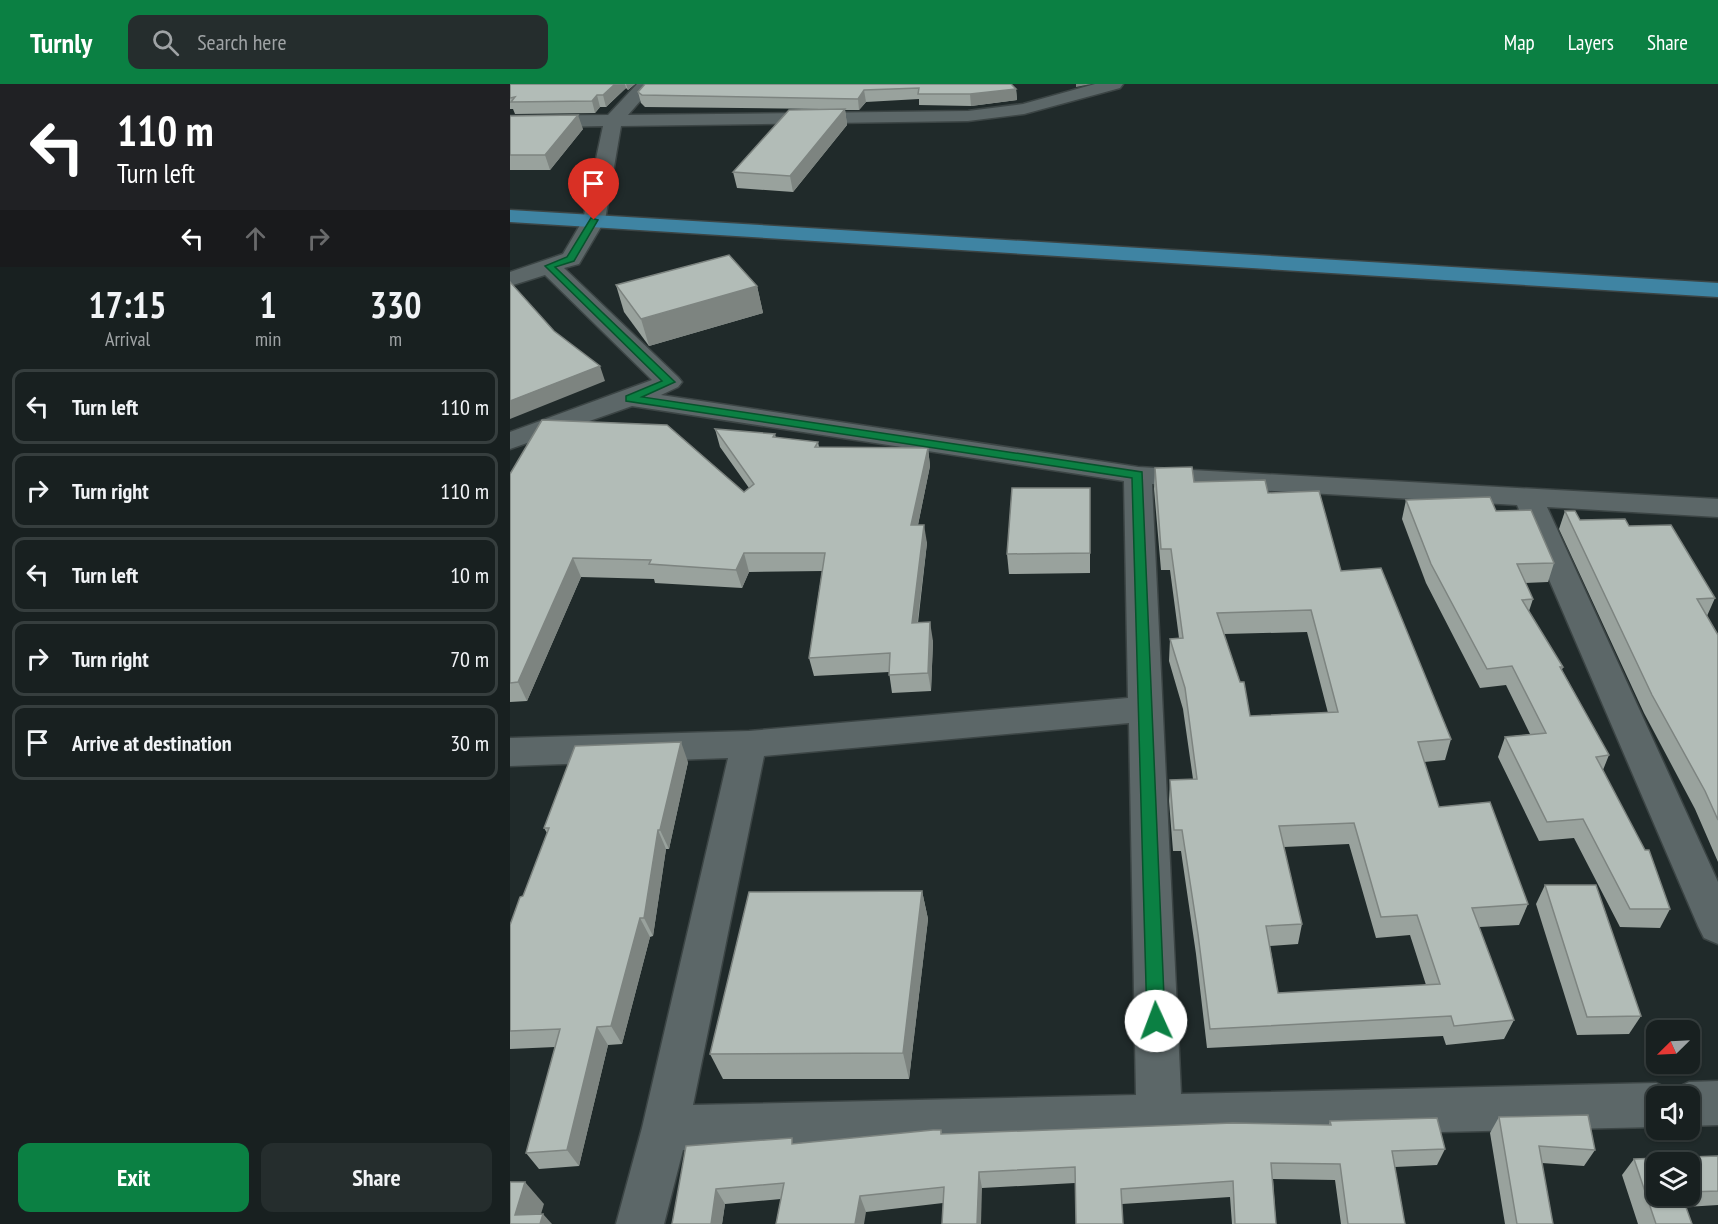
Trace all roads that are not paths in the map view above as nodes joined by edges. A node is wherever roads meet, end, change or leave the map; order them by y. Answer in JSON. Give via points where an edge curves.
{"nodes":[{"id":1,"x":646,"y":84,"type":"edge"},
{"id":2,"x":1114,"y":84,"type":"edge"},
{"id":3,"x":614,"y":121,"type":"junction"},
{"id":4,"x":510,"y":122,"type":"edge"},
{"id":5,"x":510,"y":216,"type":"edge"},
{"id":6,"x":594,"y":220,"type":"junction"},
{"id":7,"x":549,"y":266,"type":"junction"},
{"id":8,"x":510,"y":279,"type":"edge"},
{"id":9,"x":1718,"y":290,"type":"edge"},
{"id":10,"x":630,"y":398,"type":"junction"},
{"id":11,"x":510,"y":441,"type":"edge"},
{"id":12,"x":1138,"y":475,"type":"junction"},
{"id":13,"x":1529,"y":499,"type":"junction"},
{"id":14,"x":1718,"y":508,"type":"edge"},
{"id":15,"x":1146,"y":709,"type":"junction"},
{"id":16,"x":749,"y":744,"type":"junction"},
{"id":17,"x":510,"y":752,"type":"edge"},
{"id":18,"x":1718,"y":926,"type":"edge"},
{"id":19,"x":1718,"y":1103,"type":"edge"},
{"id":20,"x":1700,"y":1104,"type":"edge"},
{"id":21,"x":1646,"y":1105,"type":"edge"},
{"id":22,"x":1159,"y":1117,"type":"junction"},
{"id":23,"x":664,"y":1128,"type":"junction"},
{"id":24,"x":640,"y":1224,"type":"edge"}],
"edges":[{"from":1,"to":3,"type":"street"},
{"from":2,"to":3,"type":"street","via":[[1024,109],[968,116]]},
{"from":3,"to":4,"type":"street"},
{"from":3,"to":6,"type":"street"},
{"from":5,"to":6,"type":"main road"},
{"from":6,"to":7,"type":"street","via":[[571,259]]},
{"from":6,"to":9,"type":"main road"},
{"from":7,"to":8,"type":"street"},
{"from":7,"to":10,"type":"street","via":[[669,382]]},
{"from":10,"to":11,"type":"street"},
{"from":10,"to":12,"type":"street"},
{"from":12,"to":13,"type":"street"},
{"from":12,"to":15,"type":"street"},
{"from":13,"to":14,"type":"street"},
{"from":13,"to":18,"type":"street"},
{"from":15,"to":16,"type":"street"},
{"from":15,"to":22,"type":"street"},
{"from":16,"to":17,"type":"street"},
{"from":16,"to":23,"type":"street"},
{"from":19,"to":20,"type":"street"},
{"from":21,"to":22,"type":"street"},
{"from":22,"to":23,"type":"street"},
{"from":23,"to":24,"type":"street"}]}
